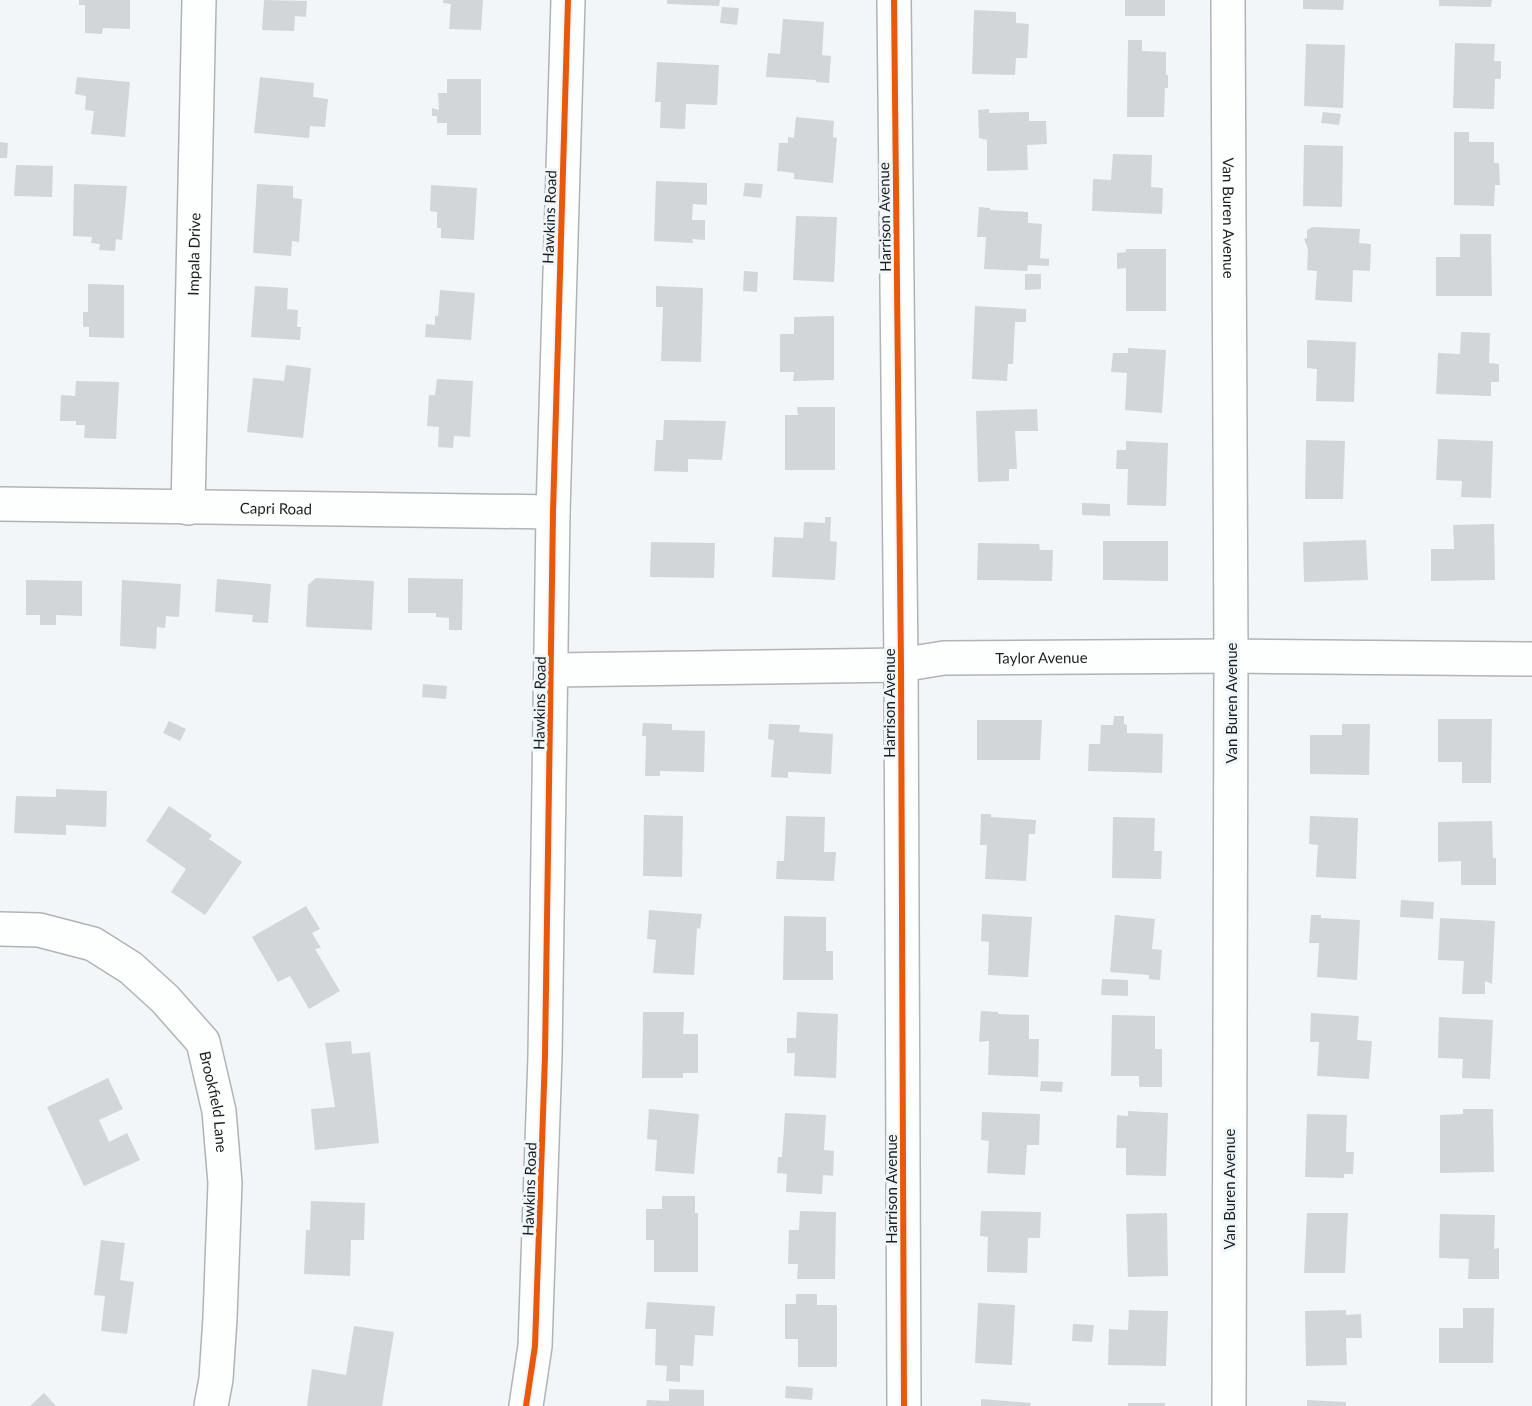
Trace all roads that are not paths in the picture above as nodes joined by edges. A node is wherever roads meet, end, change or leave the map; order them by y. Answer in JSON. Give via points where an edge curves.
{"nodes":[{"id":1,"x":199,"y":0,"type":"edge"},
{"id":2,"x":568,"y":0,"type":"edge"},
{"id":3,"x":894,"y":0,"type":"edge"},
{"id":4,"x":1228,"y":0,"type":"edge"},
{"id":5,"x":0,"y":504,"type":"edge"},
{"id":6,"x":188,"y":508,"type":"junction"},
{"id":7,"x":553,"y":512,"type":"junction"},
{"id":8,"x":1231,"y":656,"type":"junction"},
{"id":9,"x":1532,"y":659,"type":"edge"},
{"id":10,"x":901,"y":665,"type":"junction"},
{"id":11,"x":552,"y":670,"type":"junction"},
{"id":12,"x":0,"y":930,"type":"edge"},
{"id":13,"x":211,"y":1406,"type":"edge"},
{"id":14,"x":526,"y":1406,"type":"edge"},
{"id":15,"x":904,"y":1406,"type":"edge"},
{"id":16,"x":1229,"y":1406,"type":"edge"}],
"edges":[{"from":1,"to":6,"type":"street","name":"Impala Drive"},
{"from":2,"to":7,"type":"street","name":"Hawkins Road"},
{"from":3,"to":10,"type":"street","name":"Harrison Avenue"},
{"from":4,"to":8,"type":"street","name":"Van Buren Avenue"},
{"from":5,"to":6,"type":"street","name":"Capri Road"},
{"from":6,"to":7,"type":"street","name":"Capri Road"},
{"from":7,"to":11,"type":"street","name":"Hawkins Road"},
{"from":8,"to":9,"type":"street","name":"Taylor Avenue"},
{"from":8,"to":10,"type":"street","name":"Taylor Avenue","via":[[944,658]]},
{"from":8,"to":16,"type":"street","name":"Van Buren Avenue"},
{"from":10,"to":11,"type":"street","name":"Taylor Avenue"},
{"from":10,"to":15,"type":"street","name":"Harrison Avenue"},
{"from":11,"to":14,"type":"street","name":"Hawkins Road","via":[[536,1334]]},
{"from":12,"to":13,"type":"street","name":"Brookfield Lane","via":[[39,930],[93,944],[131,968],[203,1042],[219,1111],[225,1183],[220,1318]]}]}
